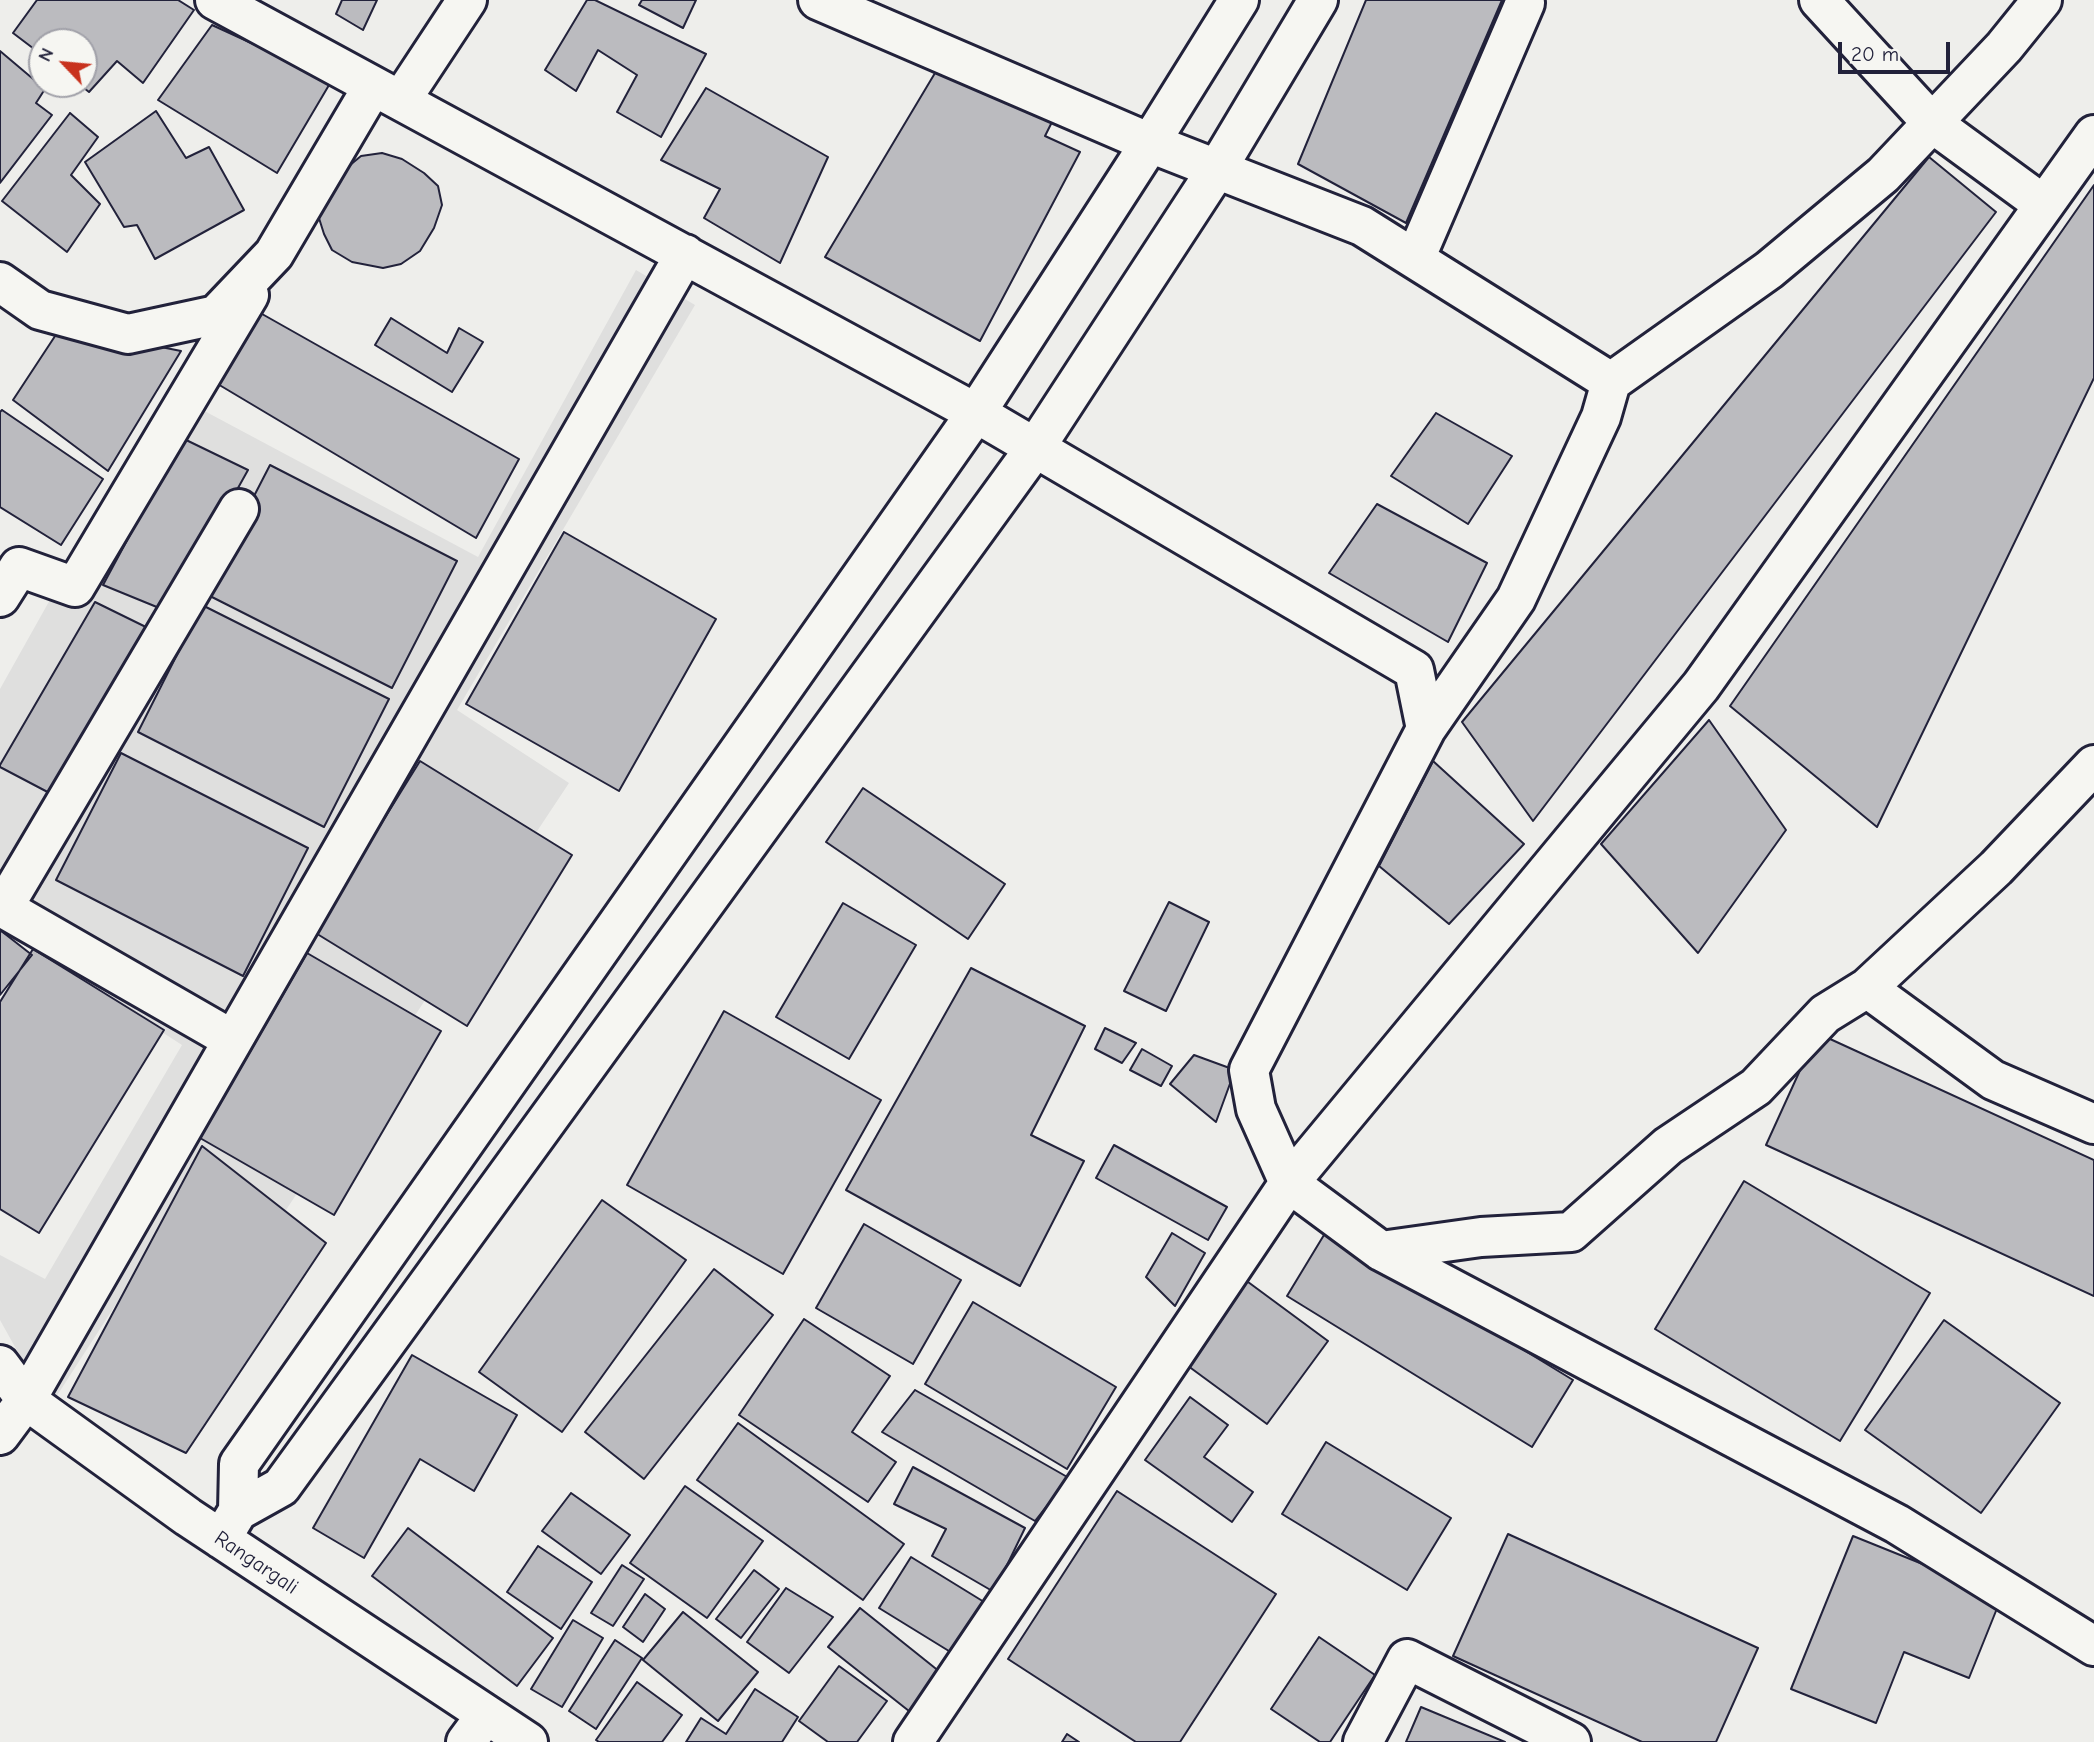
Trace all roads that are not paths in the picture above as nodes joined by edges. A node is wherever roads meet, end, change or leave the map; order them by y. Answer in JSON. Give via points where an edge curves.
{"nodes":[{"id":1,"x":215,"y":0,"type":"edge"},
{"id":2,"x":467,"y":0,"type":"edge"},
{"id":3,"x":818,"y":0,"type":"edge"},
{"id":4,"x":1239,"y":0,"type":"edge"},
{"id":5,"x":1318,"y":0,"type":"edge"},
{"id":6,"x":1819,"y":0,"type":"edge"},
{"id":7,"x":2042,"y":0,"type":"edge"},
{"id":8,"x":1525,"y":3,"type":"dead end"},
{"id":9,"x":387,"y":93,"type":"junction"},
{"id":10,"x":1932,"y":123,"type":"junction"},
{"id":11,"x":2094,"y":135,"type":"edge"},
{"id":12,"x":1150,"y":143,"type":"junction"},
{"id":13,"x":1217,"y":169,"type":"junction"},
{"id":14,"x":2044,"y":205,"type":"junction"},
{"id":15,"x":274,"y":254,"type":"junction"},
{"id":16,"x":685,"y":254,"type":"junction"},
{"id":17,"x":1415,"y":259,"type":"junction"},
{"id":18,"x":0,"y":282,"type":"edge"},
{"id":19,"x":1611,"y":382,"type":"junction"},
{"id":20,"x":976,"y":413,"type":"junction"},
{"id":21,"x":1035,"y":448,"type":"junction"},
{"id":22,"x":239,"y":509,"type":"dead end"},
{"id":23,"x":0,"y":597,"type":"edge"},
{"id":24,"x":1426,"y":729,"type":"junction"},
{"id":25,"x":2094,"y":765,"type":"edge"},
{"id":26,"x":1,"y":907,"type":"edge"},
{"id":27,"x":1867,"y":988,"type":"junction"},
{"id":28,"x":233,"y":1040,"type":"junction"},
{"id":29,"x":2094,"y":1124,"type":"edge"},
{"id":30,"x":1289,"y":1183,"type":"junction"},
{"id":31,"x":1381,"y":1251,"type":"junction"},
{"id":32,"x":0,"y":1365,"type":"edge"},
{"id":33,"x":26,"y":1400,"type":"junction"},
{"id":34,"x":0,"y":1435,"type":"edge"},
{"id":35,"x":229,"y":1525,"type":"junction"},
{"id":36,"x":2094,"y":1646,"type":"edge"},
{"id":37,"x":476,"y":1728,"type":"edge"},
{"id":38,"x":528,"y":1742,"type":"edge"},
{"id":39,"x":913,"y":1742,"type":"edge"},
{"id":40,"x":1363,"y":1742,"type":"edge"},
{"id":41,"x":1571,"y":1742,"type":"edge"}],
"edges":[{"from":1,"to":9,"type":"street"},
{"from":2,"to":9,"type":"street"},
{"from":3,"to":12,"type":"street"},
{"from":4,"to":12,"type":"street"},
{"from":5,"to":13,"type":"street"},
{"from":6,"to":10,"type":"street"},
{"from":7,"to":10,"type":"street"},
{"from":8,"to":17,"type":"street"},
{"from":9,"to":15,"type":"street"},
{"from":9,"to":16,"type":"street"},
{"from":10,"to":14,"type":"street"},
{"from":10,"to":19,"type":"street","via":[[1883,174],[1769,270]]},
{"from":11,"to":14,"type":"street"},
{"from":12,"to":13,"type":"street"},
{"from":12,"to":20,"type":"street"},
{"from":13,"to":17,"type":"street","via":[[1362,226]]},
{"from":13,"to":21,"type":"street"},
{"from":14,"to":30,"type":"street","via":[[1701,686]]},
{"from":15,"to":18,"type":"street","via":[[216,315],[128,334],[40,310]]},
{"from":15,"to":23,"type":"street","via":[[75,587],[19,567]]},
{"from":16,"to":20,"type":"street"},
{"from":16,"to":28,"type":"street"},
{"from":17,"to":19,"type":"street"},
{"from":19,"to":24,"type":"street","via":[[1601,417],[1516,598]]},
{"from":20,"to":21,"type":"street"},
{"from":20,"to":35,"type":"street","via":[[239,1464]]},
{"from":21,"to":24,"type":"street","via":[[1414,670]]},
{"from":21,"to":35,"type":"street","via":[[281,1487]]},
{"from":22,"to":26,"type":"street"},
{"from":24,"to":30,"type":"street","via":[[1249,1070],[1256,1109]]},
{"from":25,"to":27,"type":"street","via":[[1996,868]]},
{"from":26,"to":28,"type":"street"},
{"from":27,"to":29,"type":"street","via":[[1993,1080]]},
{"from":27,"to":31,"type":"street","via":[[1825,1014],[1756,1087],[1668,1146],[1571,1232],[1481,1237]]},
{"from":28,"to":33,"type":"street"},
{"from":30,"to":31,"type":"street"},
{"from":30,"to":39,"type":"street"},
{"from":31,"to":36,"type":"street","via":[[1897,1524]]},
{"from":32,"to":33,"type":"street","name":"Rangargali"},
{"from":33,"to":34,"type":"street"},
{"from":33,"to":35,"type":"street","name":"Rangargali"},
{"from":35,"to":37,"type":"street","name":"Rangargali"},
{"from":37,"to":38,"type":"street","name":"Rangargali"},
{"from":40,"to":41,"type":"street","via":[[1407,1659]]}]}
